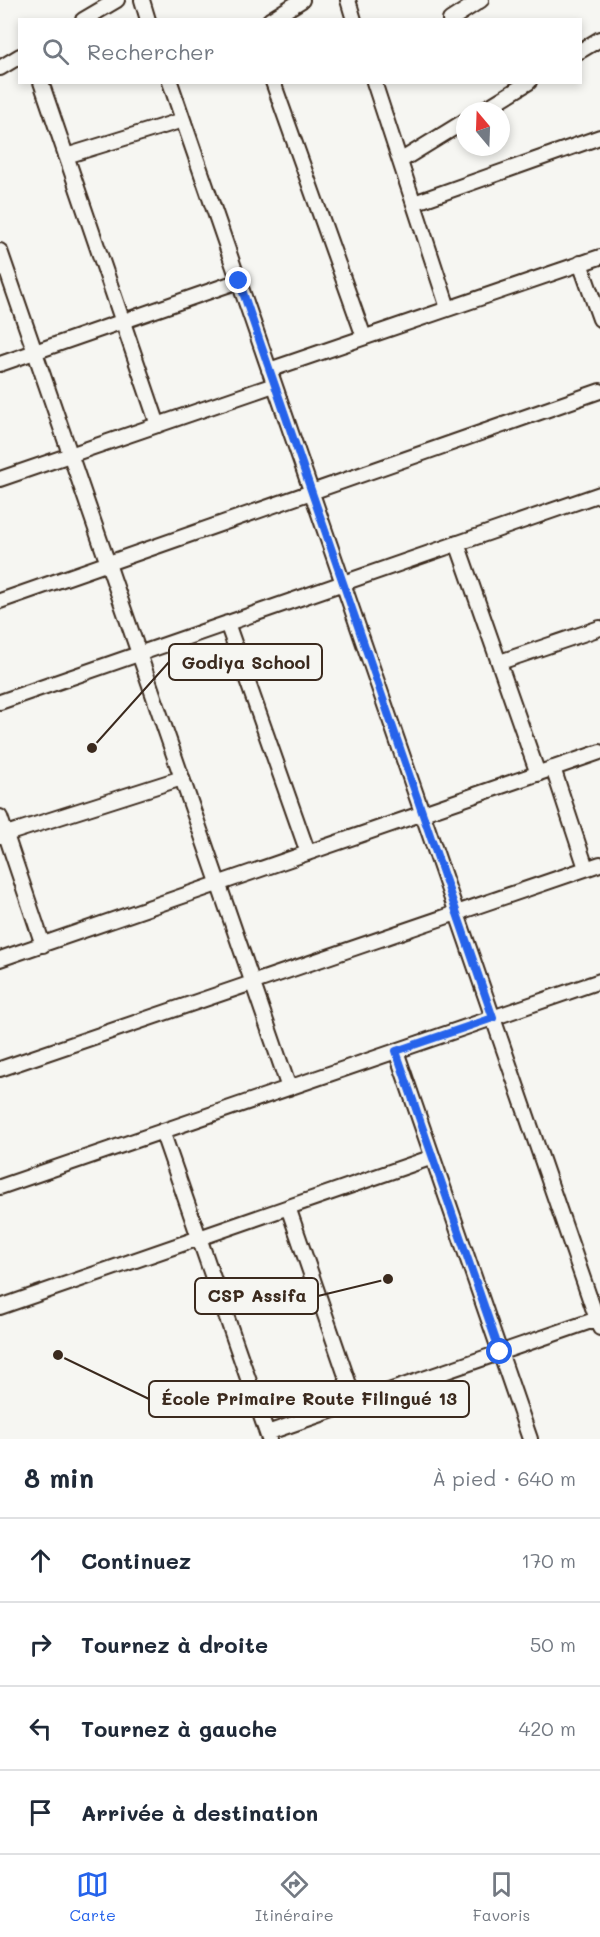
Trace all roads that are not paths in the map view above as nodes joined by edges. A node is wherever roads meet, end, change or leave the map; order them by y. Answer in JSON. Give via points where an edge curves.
{"nodes":[{"id":1,"x":117,"y":0,"type":"edge"},
{"id":2,"x":142,"y":0,"type":"edge"},
{"id":3,"x":302,"y":0,"type":"edge"},
{"id":4,"x":348,"y":0,"type":"edge"},
{"id":5,"x":481,"y":0,"type":"edge"},
{"id":6,"x":86,"y":18,"type":"edge"},
{"id":7,"x":147,"y":18,"type":"edge"},
{"id":8,"x":273,"y":18,"type":"edge"},
{"id":9,"x":353,"y":18,"type":"edge"},
{"id":10,"x":453,"y":18,"type":"edge"},
{"id":11,"x":600,"y":39,"type":"edge"},
{"id":12,"x":582,"y":50,"type":"edge"},
{"id":13,"x":18,"y":57,"type":"edge"},
{"id":14,"x":0,"y":68,"type":"edge"},
{"id":15,"x":41,"y":84,"type":"edge"},
{"id":16,"x":171,"y":84,"type":"edge"},
{"id":17,"x":274,"y":84,"type":"edge"},
{"id":18,"x":375,"y":84,"type":"edge"},
{"id":19,"x":526,"y":84,"type":"edge"},
{"id":20,"x":497,"y":102,"type":"edge"},
{"id":21,"x":183,"y":120,"type":"junction"},
{"id":22,"x":456,"y":127,"type":"edge"},
{"id":23,"x":600,"y":137,"type":"edge"},
{"id":24,"x":66,"y":156,"type":"junction"},
{"id":25,"x":400,"y":161,"type":"junction"},
{"id":26,"x":414,"y":203,"type":"junction"},
{"id":27,"x":0,"y":251,"type":"edge"},
{"id":28,"x":600,"y":257,"type":"edge"},
{"id":29,"x":580,"y":263,"type":"junction"},
{"id":30,"x":239,"y":281,"type":"junction"},
{"id":31,"x":448,"y":308,"type":"junction"},
{"id":32,"x":600,"y":320,"type":"edge"},
{"id":33,"x":123,"y":322,"type":"junction"},
{"id":34,"x":364,"y":337,"type":"junction"},
{"id":35,"x":35,"y":352,"type":"junction"},
{"id":36,"x":0,"y":364,"type":"edge"},
{"id":37,"x":269,"y":370,"type":"junction"},
{"id":38,"x":274,"y":385,"type":"junction"},
{"id":39,"x":600,"y":391,"type":"edge"},
{"id":40,"x":158,"y":425,"type":"junction"},
{"id":41,"x":70,"y":455,"type":"junction"},
{"id":42,"x":0,"y":479,"type":"edge"},
{"id":43,"x":311,"y":492,"type":"junction"},
{"id":44,"x":600,"y":494,"type":"edge"},
{"id":45,"x":457,"y":543,"type":"junction"},
{"id":46,"x":108,"y":563,"type":"junction"},
{"id":47,"x":343,"y":583,"type":"junction"},
{"id":48,"x":0,"y":600,"type":"edge"},
{"id":49,"x":227,"y":623,"type":"junction"},
{"id":50,"x":600,"y":628,"type":"edge"},
{"id":51,"x":139,"y":653,"type":"junction"},
{"id":52,"x":500,"y":662,"type":"junction"},
{"id":53,"x":0,"y":702,"type":"edge"},
{"id":54,"x":600,"y":752,"type":"edge"},
{"id":55,"x":553,"y":768,"type":"junction"},
{"id":56,"x":538,"y":774,"type":"junction"},
{"id":57,"x":182,"y":778,"type":"junction"},
{"id":58,"x":422,"y":813,"type":"junction"},
{"id":59,"x":0,"y":817,"type":"edge"},
{"id":60,"x":3,"y":835,"type":"edge"},
{"id":61,"x":308,"y":853,"type":"junction"},
{"id":62,"x":600,"y":864,"type":"edge"},
{"id":63,"x":586,"y":868,"type":"junction"},
{"id":64,"x":218,"y":884,"type":"junction"},
{"id":65,"x":457,"y":913,"type":"junction"},
{"id":66,"x":43,"y":945,"type":"junction"},
{"id":67,"x":0,"y":959,"type":"edge"},
{"id":68,"x":600,"y":981,"type":"edge"},
{"id":69,"x":253,"y":983,"type":"junction"},
{"id":70,"x":493,"y":1018,"type":"junction"},
{"id":71,"x":396,"y":1051,"type":"junction"},
{"id":72,"x":0,"y":1069,"type":"edge"},
{"id":73,"x":289,"y":1088,"type":"junction"},
{"id":74,"x":162,"y":1131,"type":"junction"},
{"id":75,"x":433,"y":1157,"type":"junction"},
{"id":76,"x":0,"y":1187,"type":"edge"},
{"id":77,"x":288,"y":1207,"type":"junction"},
{"id":78,"x":199,"y":1238,"type":"junction"},
{"id":79,"x":0,"y":1307,"type":"edge"},
{"id":80,"x":599,"y":1322,"type":"edge"},
{"id":81,"x":500,"y":1352,"type":"junction"},
{"id":82,"x":356,"y":1402,"type":"junction"},
{"id":83,"x":268,"y":1436,"type":"edge"},
{"id":84,"x":530,"y":1439,"type":"edge"}],
"edges":[{"from":1,"to":6,"type":"street"},
{"from":2,"to":7,"type":"street"},
{"from":3,"to":8,"type":"street"},
{"from":4,"to":9,"type":"street"},
{"from":5,"to":10,"type":"street"},
{"from":11,"to":12,"type":"street"},
{"from":13,"to":14,"type":"street"},
{"from":15,"to":24,"type":"street"},
{"from":16,"to":21,"type":"street"},
{"from":17,"to":34,"type":"street"},
{"from":18,"to":25,"type":"street"},
{"from":19,"to":20,"type":"street"},
{"from":21,"to":24,"type":"street"},
{"from":21,"to":30,"type":"street"},
{"from":22,"to":25,"type":"street"},
{"from":23,"to":26,"type":"street"},
{"from":24,"to":33,"type":"street"},
{"from":25,"to":26,"type":"street"},
{"from":26,"to":31,"type":"street"},
{"from":27,"to":35,"type":"street"},
{"from":28,"to":29,"type":"street"},
{"from":29,"to":31,"type":"street"},
{"from":29,"to":32,"type":"street"},
{"from":30,"to":33,"type":"street"},
{"from":30,"to":37,"type":"street"},
{"from":31,"to":34,"type":"street"},
{"from":33,"to":35,"type":"street"},
{"from":33,"to":40,"type":"street"},
{"from":34,"to":37,"type":"street"},
{"from":35,"to":36,"type":"street"},
{"from":35,"to":41,"type":"street"},
{"from":37,"to":38,"type":"street"},
{"from":38,"to":40,"type":"street"},
{"from":38,"to":43,"type":"street"},
{"from":39,"to":43,"type":"street"},
{"from":40,"to":41,"type":"street"},
{"from":41,"to":42,"type":"street"},
{"from":41,"to":46,"type":"street"},
{"from":43,"to":46,"type":"street"},
{"from":43,"to":47,"type":"street"},
{"from":44,"to":45,"type":"street"},
{"from":45,"to":47,"type":"street"},
{"from":45,"to":52,"type":"street"},
{"from":46,"to":48,"type":"street"},
{"from":46,"to":51,"type":"street"},
{"from":47,"to":49,"type":"street"},
{"from":47,"to":58,"type":"street"},
{"from":49,"to":51,"type":"street"},
{"from":49,"to":61,"type":"street"},
{"from":50,"to":52,"type":"street"},
{"from":51,"to":53,"type":"street"},
{"from":51,"to":57,"type":"street"},
{"from":52,"to":56,"type":"street"},
{"from":54,"to":55,"type":"street"},
{"from":55,"to":56,"type":"street"},
{"from":55,"to":63,"type":"street"},
{"from":56,"to":58,"type":"street"},
{"from":57,"to":60,"type":"street"},
{"from":57,"to":64,"type":"street"},
{"from":58,"to":61,"type":"street"},
{"from":58,"to":65,"type":"street"},
{"from":59,"to":60,"type":"street"},
{"from":60,"to":66,"type":"street"},
{"from":61,"to":64,"type":"street"},
{"from":62,"to":63,"type":"street"},
{"from":63,"to":65,"type":"street"},
{"from":64,"to":66,"type":"street"},
{"from":64,"to":69,"type":"street"},
{"from":65,"to":69,"type":"street"},
{"from":65,"to":70,"type":"street"},
{"from":66,"to":67,"type":"street"},
{"from":68,"to":70,"type":"street"},
{"from":69,"to":72,"type":"street"},
{"from":69,"to":73,"type":"street"},
{"from":70,"to":71,"type":"street"},
{"from":70,"to":80,"type":"street"},
{"from":71,"to":73,"type":"street"},
{"from":71,"to":75,"type":"street"},
{"from":73,"to":74,"type":"street"},
{"from":74,"to":76,"type":"street"},
{"from":74,"to":78,"type":"street"},
{"from":75,"to":77,"type":"street"},
{"from":75,"to":81,"type":"street"},
{"from":77,"to":78,"type":"street"},
{"from":77,"to":82,"type":"street"},
{"from":78,"to":79,"type":"street"},
{"from":78,"to":83,"type":"street"},
{"from":80,"to":81,"type":"street"},
{"from":81,"to":82,"type":"street"},
{"from":81,"to":84,"type":"street"},
{"from":82,"to":83,"type":"street"}]}
